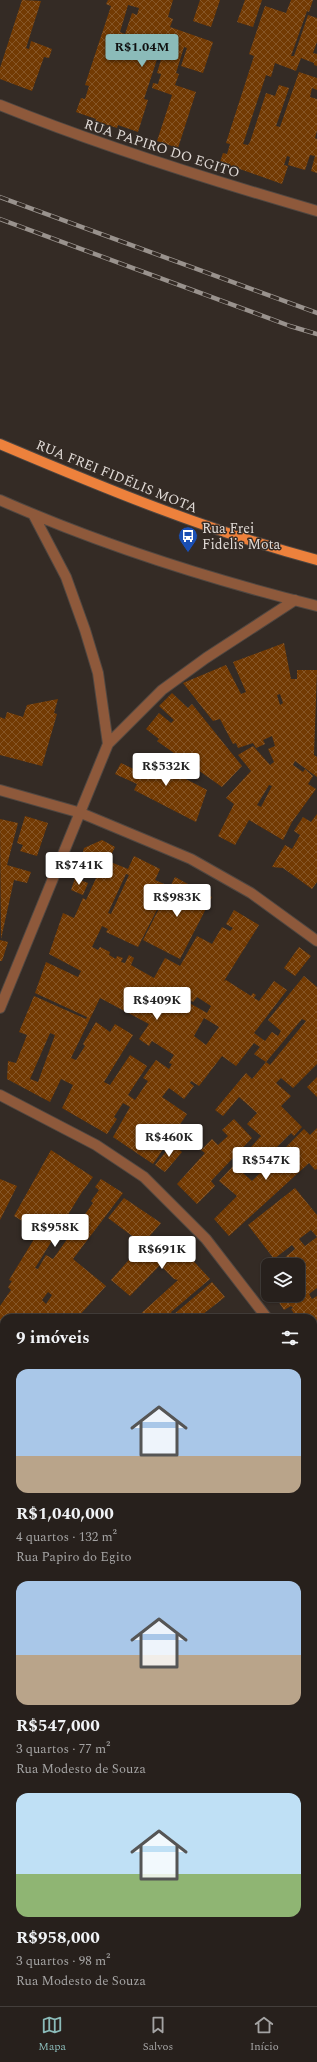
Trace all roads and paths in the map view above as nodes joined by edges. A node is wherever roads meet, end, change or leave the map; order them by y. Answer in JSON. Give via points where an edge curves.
{"nodes":[{"id":1,"x":0,"y":105,"type":"edge"},
{"id":2,"x":317,"y":211,"type":"edge"},
{"id":3,"x":0,"y":444,"type":"edge"},
{"id":4,"x":0,"y":500,"type":"edge"},
{"id":5,"x":33,"y":514,"type":"junction"},
{"id":6,"x":317,"y":560,"type":"edge"},
{"id":7,"x":295,"y":600,"type":"junction"},
{"id":8,"x":317,"y":606,"type":"edge"},
{"id":9,"x":108,"y":744,"type":"junction"},
{"id":10,"x":0,"y":790,"type":"edge"},
{"id":11,"x":81,"y":813,"type":"junction"},
{"id":12,"x":317,"y":941,"type":"edge"},
{"id":13,"x":0,"y":1008,"type":"edge"},
{"id":14,"x":0,"y":1095,"type":"edge"},
{"id":15,"x":263,"y":1314,"type":"edge"}],
"edges":[{"from":1,"to":2,"type":"street","name":"RUA PAPIRO DO EGITO","via":[[56,128],[192,175]]},
{"from":3,"to":6,"type":"main road","name":"RUA FREI FIDÉLIS MOTA","via":[[197,523]]},
{"from":4,"to":5,"type":"street"},
{"from":5,"to":7,"type":"street","via":[[121,548],[188,570]]},
{"from":5,"to":9,"type":"street","via":[[66,577],[85,630],[98,674]]},
{"from":7,"to":8,"type":"street"},
{"from":7,"to":9,"type":"street","via":[[162,690]]},
{"from":9,"to":11,"type":"street"},
{"from":10,"to":11,"type":"street"},
{"from":11,"to":12,"type":"street","via":[[191,859],[251,893]]},
{"from":11,"to":13,"type":"street"},
{"from":14,"to":15,"type":"street","via":[[96,1145],[144,1178],[206,1239]]}]}
